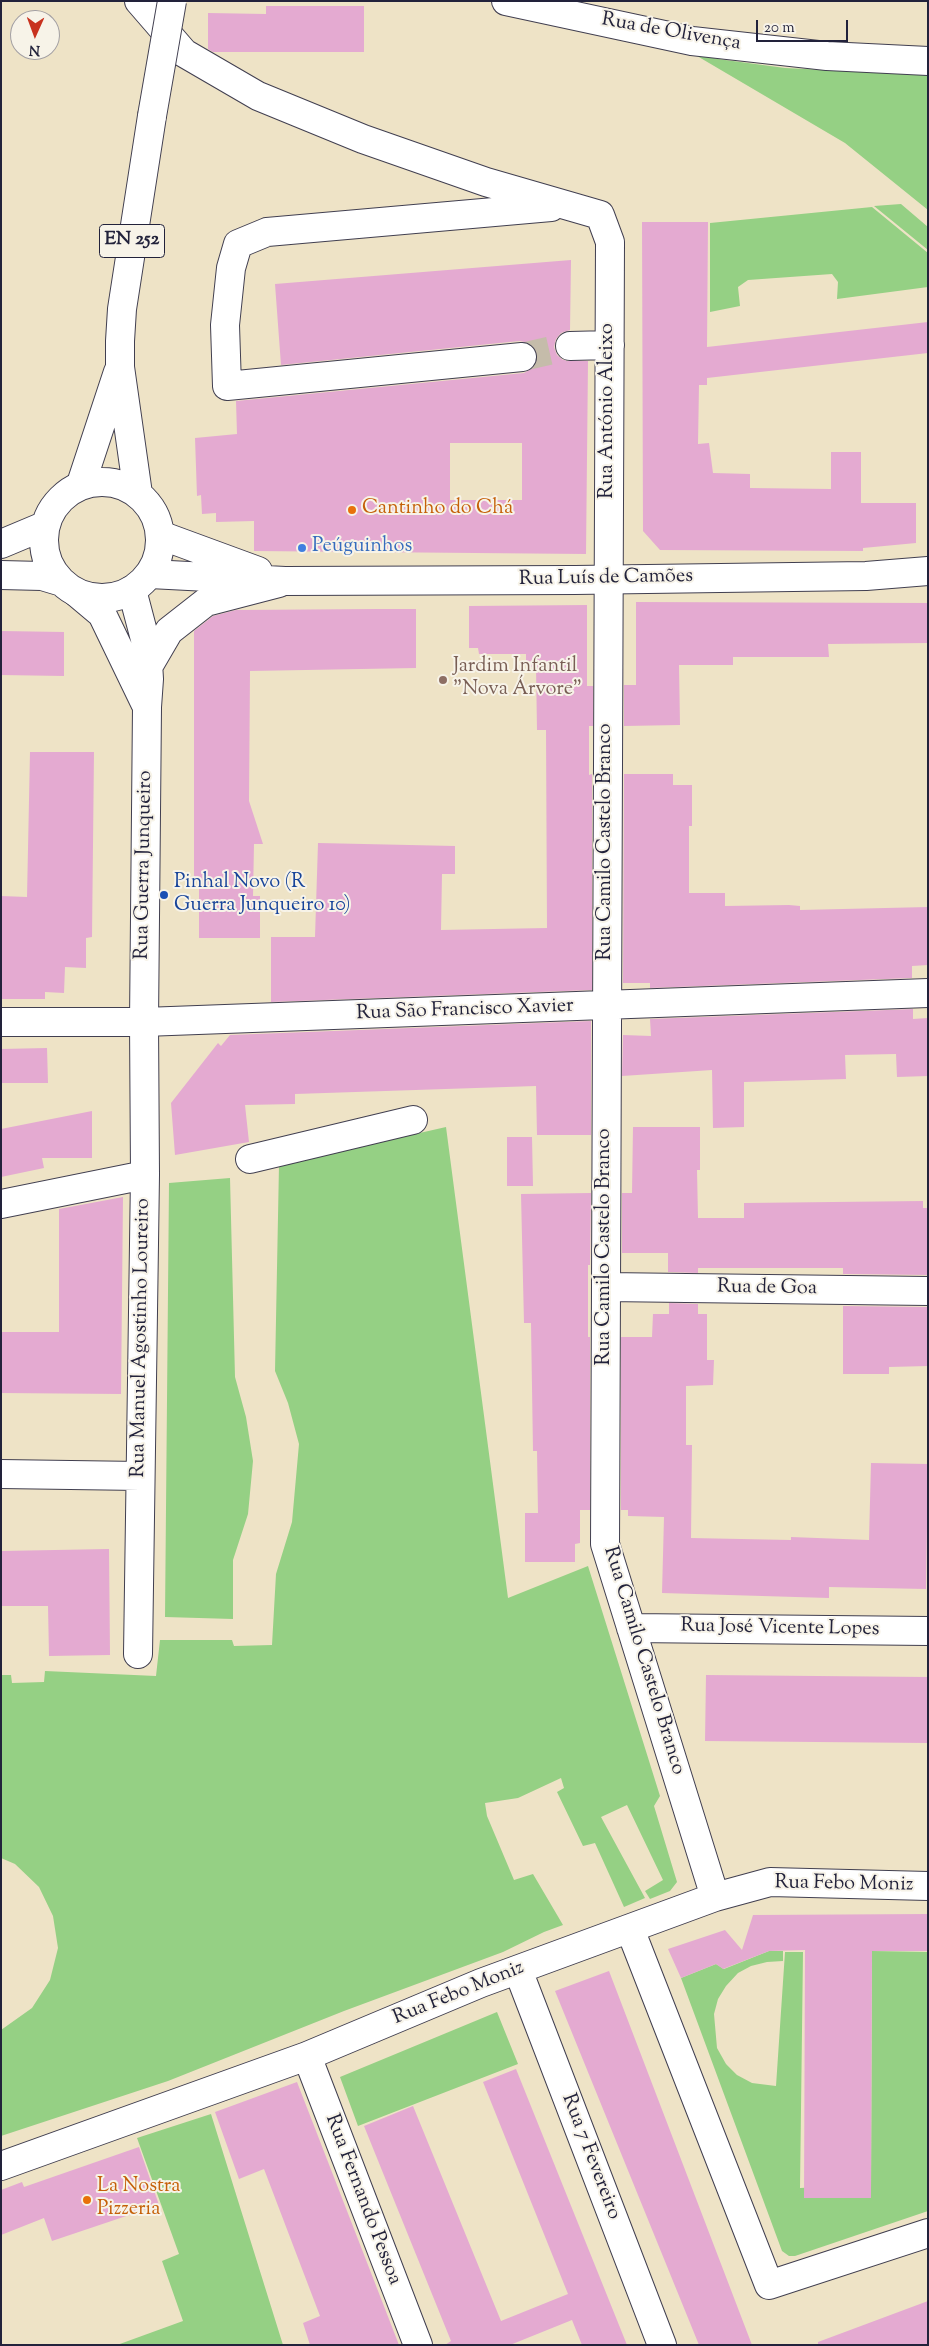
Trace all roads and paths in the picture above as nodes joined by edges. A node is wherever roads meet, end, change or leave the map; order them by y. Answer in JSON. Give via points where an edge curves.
{"nodes":[{"id":1,"x":139,"y":1,"type":"edge"},
{"id":2,"x":172,"y":1,"type":"edge"},
{"id":3,"x":506,"y":1,"type":"edge"},
{"id":4,"x":928,"y":61,"type":"edge"},
{"id":5,"x":568,"y":205,"type":"junction"},
{"id":6,"x":610,"y":345,"type":"junction"},
{"id":7,"x":570,"y":346,"type":"tunnel mouth"},
{"id":8,"x":522,"y":357,"type":"tunnel mouth"},
{"id":9,"x":120,"y":367,"type":"junction"},
{"id":10,"x":81,"y":484,"type":"junction"},
{"id":11,"x":138,"y":494,"type":"junction"},
{"id":12,"x":44,"y":526,"type":"junction"},
{"id":13,"x":160,"y":535,"type":"junction"},
{"id":14,"x":1,"y":544,"type":"edge"},
{"id":15,"x":928,"y":571,"type":"edge"},
{"id":16,"x":1,"y":575,"type":"edge"},
{"id":17,"x":608,"y":580,"type":"junction"},
{"id":18,"x":285,"y":581,"type":"junction"},
{"id":19,"x":141,"y":582,"type":"junction"},
{"id":20,"x":69,"y":588,"type":"junction"},
{"id":21,"x":148,"y":667,"type":"junction"},
{"id":22,"x":147,"y":707,"type":"junction"},
{"id":23,"x":928,"y":993,"type":"edge"},
{"id":24,"x":607,"y":1005,"type":"junction"},
{"id":25,"x":1,"y":1022,"type":"edge"},
{"id":26,"x":144,"y":1022,"type":"junction"},
{"id":27,"x":413,"y":1120,"type":"dead end"},
{"id":28,"x":250,"y":1159,"type":"dead end"},
{"id":29,"x":145,"y":1175,"type":"junction"},
{"id":30,"x":1,"y":1204,"type":"edge"},
{"id":31,"x":606,"y":1287,"type":"junction"},
{"id":32,"x":928,"y":1291,"type":"edge"},
{"id":33,"x":1,"y":1474,"type":"edge"},
{"id":34,"x":140,"y":1476,"type":"junction"},
{"id":35,"x":632,"y":1628,"type":"junction"},
{"id":36,"x":928,"y":1631,"type":"edge"},
{"id":37,"x":138,"y":1654,"type":"dead end"},
{"id":38,"x":928,"y":1886,"type":"edge"},
{"id":39,"x":716,"y":1897,"type":"junction"},
{"id":40,"x":630,"y":1929,"type":"junction"},
{"id":41,"x":518,"y":1970,"type":"junction"},
{"id":42,"x":307,"y":2056,"type":"junction"},
{"id":43,"x":1,"y":2166,"type":"edge"},
{"id":44,"x":928,"y":2233,"type":"edge"},
{"id":45,"x":418,"y":2345,"type":"edge"},
{"id":46,"x":662,"y":2345,"type":"edge"}],
"edges":[{"from":1,"to":5,"type":"street","via":[[184,53],[258,96],[363,139],[486,182]]},
{"from":2,"to":9,"type":"street","number":"EN 252","bridge":true,"via":[[122,309]]},
{"from":3,"to":4,"type":"street","name":"Rua de Olivença","via":[[692,41],[827,56]]},
{"from":5,"to":6,"type":"street","name":"Rua António Aleixo","via":[[600,215],[610,242]]},
{"from":5,"to":8,"type":"street","via":[[268,232],[238,244],[230,268],[224,325],[227,386]]},
{"from":6,"to":7,"type":"street"},
{"from":6,"to":17,"type":"street","name":"Rua António Aleixo"},
{"from":9,"to":10,"type":"street","number":"EN 252"},
{"from":9,"to":11,"type":"street","number":"EN 252"},
{"from":10,"to":11,"type":"street","via":[[101,481],[121,484]]},
{"from":10,"to":12,"type":"street","via":[[58,500]]},
{"from":11,"to":13,"type":"street","via":[[157,519]]},
{"from":12,"to":14,"type":"street"},
{"from":12,"to":20,"type":"street","via":[[45,557],[52,571]]},
{"from":13,"to":18,"type":"street"},
{"from":13,"to":19,"type":"street","via":[[158,556]]},
{"from":15,"to":17,"type":"street","name":"Rua Luís de Camões","via":[[866,576]]},
{"from":16,"to":20,"type":"street","via":[[42,576]]},
{"from":17,"to":18,"type":"street","name":"Rua Luís de Camões"},
{"from":17,"to":24,"type":"street","name":"Rua Camilo Castelo Branco"},
{"from":18,"to":19,"type":"street"},
{"from":18,"to":21,"type":"street","via":[[206,602],[169,631]]},
{"from":19,"to":20,"type":"street","via":[[114,597],[96,598]]},
{"from":19,"to":21,"type":"street","name":"Rua Guerra Junqueiro"},
{"from":20,"to":22,"type":"street","via":[[102,614]]},
{"from":21,"to":22,"type":"street","name":"Rua Guerra Junqueiro"},
{"from":22,"to":26,"type":"street","name":"Rua Guerra Junqueiro"},
{"from":23,"to":24,"type":"street","name":"Rua São Francisco Xavier"},
{"from":24,"to":26,"type":"street","name":"Rua São Francisco Xavier"},
{"from":24,"to":31,"type":"street","name":"Rua Camilo Castelo Branco"},
{"from":25,"to":26,"type":"street","name":"Rua São Francisco Xavier"},
{"from":26,"to":29,"type":"street","name":"Rua Manuel Agostinho Loureiro"},
{"from":27,"to":28,"type":"street"},
{"from":29,"to":30,"type":"street"},
{"from":29,"to":34,"type":"street","name":"Rua Manuel Agostinho Loureiro"},
{"from":31,"to":32,"type":"street","name":"Rua de Goa"},
{"from":31,"to":35,"type":"street","name":"Rua Camilo Castelo Branco","via":[[606,1544]]},
{"from":33,"to":34,"type":"street"},
{"from":34,"to":37,"type":"street","name":"Rua Manuel Agostinho Loureiro"},
{"from":35,"to":36,"type":"street","name":"Rua José Vicente Lopes"},
{"from":35,"to":39,"type":"street","name":"Rua Camilo Castelo Branco"},
{"from":38,"to":39,"type":"street","name":"Rua Febo Moniz","via":[[770,1882]]},
{"from":39,"to":40,"type":"street","name":"Rua Febo Moniz"},
{"from":40,"to":41,"type":"street","name":"Rua Febo Moniz"},
{"from":40,"to":44,"type":"street","via":[[769,2285]]},
{"from":41,"to":42,"type":"street","name":"Rua Febo Moniz"},
{"from":41,"to":46,"type":"street","name":"Rua 7 Fevereiro"},
{"from":42,"to":43,"type":"street","name":"Rua Febo Moniz"},
{"from":42,"to":45,"type":"street","name":"Rua Fernando Pessoa"}]}
